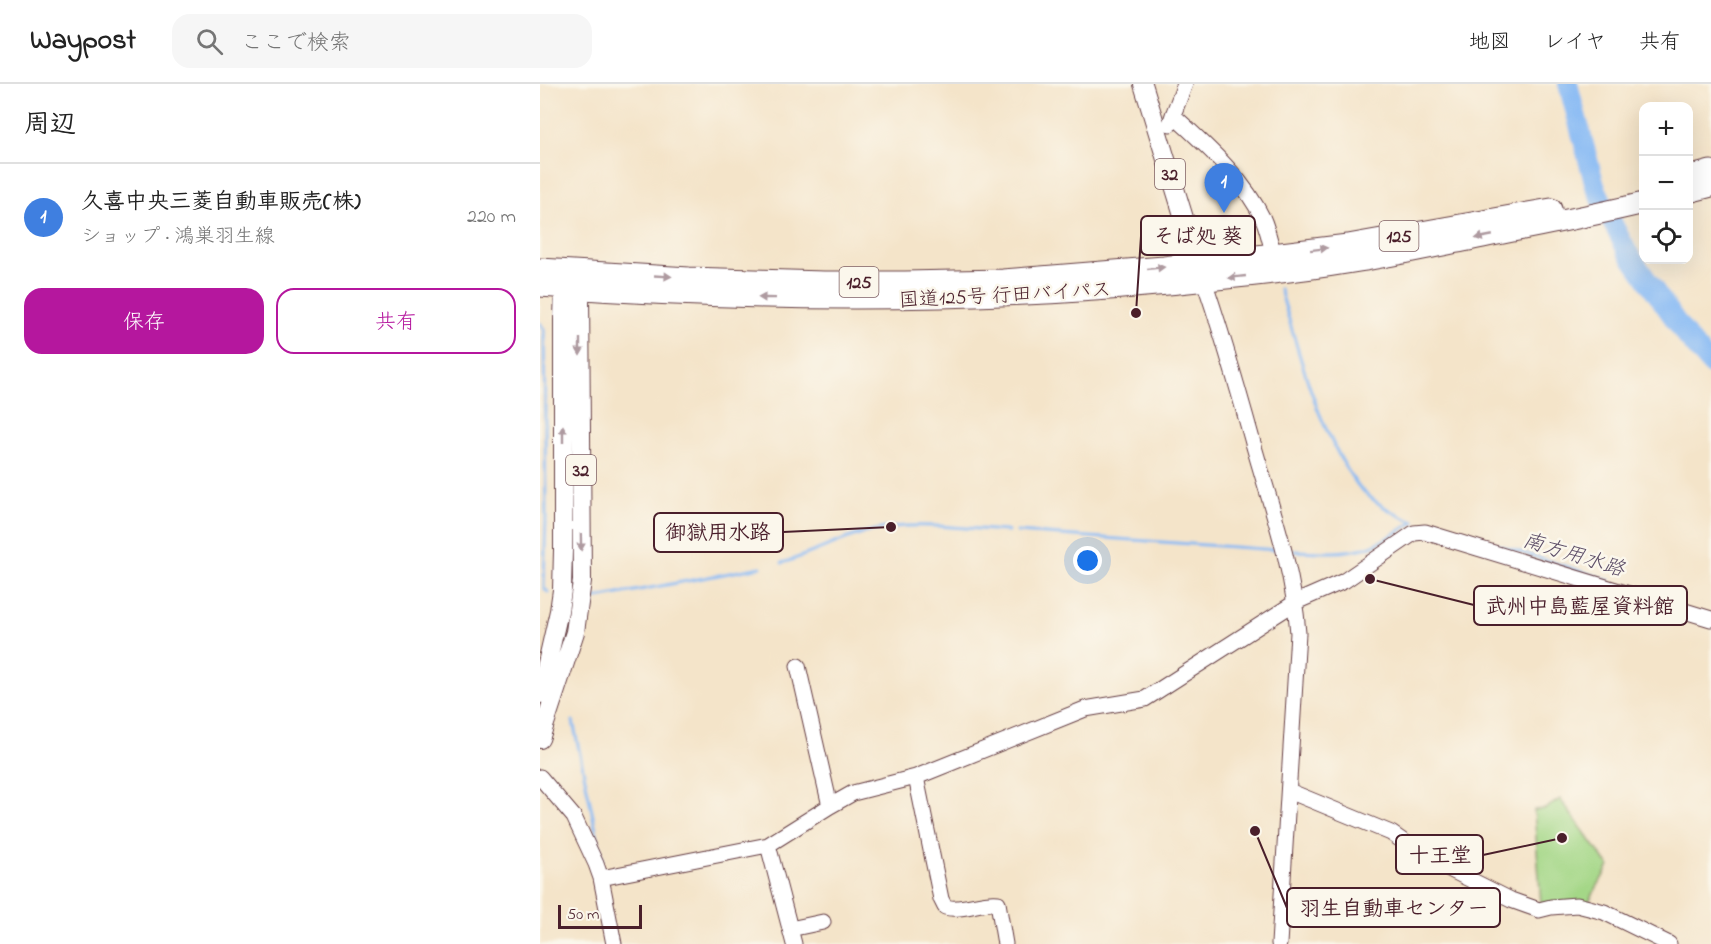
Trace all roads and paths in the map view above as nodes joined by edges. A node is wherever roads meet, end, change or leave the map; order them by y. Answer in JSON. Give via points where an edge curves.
{"nodes":[{"id":1,"x":1143,"y":84,"type":"edge"},
{"id":2,"x":1185,"y":84,"type":"edge"},
{"id":3,"x":1711,"y":171,"type":"edge"},
{"id":4,"x":1693,"y":176,"type":"edge"},
{"id":5,"x":1711,"y":186,"type":"edge"},
{"id":6,"x":1639,"y":190,"type":"edge"},
{"id":7,"x":1693,"y":191,"type":"edge"},
{"id":8,"x":1639,"y":203,"type":"edge"},
{"id":9,"x":1610,"y":204,"type":"junction"},
{"id":10,"x":1274,"y":255,"type":"junction"},
{"id":11,"x":540,"y":269,"type":"edge"},
{"id":12,"x":1201,"y":272,"type":"junction"},
{"id":13,"x":572,"y":283,"type":"junction"},
{"id":14,"x":540,"y":286,"type":"edge"},
{"id":15,"x":1296,"y":602,"type":"junction"},
{"id":16,"x":1711,"y":619,"type":"edge"},
{"id":17,"x":798,"y":666,"type":"dead end"},
{"id":18,"x":540,"y":694,"type":"edge"},
{"id":19,"x":540,"y":739,"type":"edge"},
{"id":20,"x":540,"y":777,"type":"edge"},
{"id":21,"x":916,"y":777,"type":"junction"},
{"id":22,"x":1289,"y":791,"type":"junction"},
{"id":23,"x":830,"y":806,"type":"junction"},
{"id":24,"x":768,"y":845,"type":"junction"},
{"id":25,"x":601,"y":878,"type":"junction"},
{"id":26,"x":823,"y":922,"type":"dead end"},
{"id":27,"x":790,"y":929,"type":"junction"},
{"id":28,"x":614,"y":944,"type":"edge"},
{"id":29,"x":795,"y":944,"type":"edge"},
{"id":30,"x":1005,"y":944,"type":"edge"},
{"id":31,"x":1279,"y":944,"type":"edge"},
{"id":32,"x":1669,"y":944,"type":"edge"}],
"edges":[{"from":1,"to":12,"type":"main road","number":"32"},
{"from":2,"to":10,"type":"street","via":[[1172,119],[1217,156],[1242,183],[1263,220]]},
{"from":3,"to":4,"type":"highway"},
{"from":5,"to":7,"type":"highway"},
{"from":6,"to":9,"type":"highway","name":"国道125号 行田バイパス","number":"125"},
{"from":8,"to":9,"type":"highway","name":"国道125号 行田バイパス","number":"125"},
{"from":10,"to":9,"type":"highway","name":"国道125号 行田バイパス","number":"125","one_way":true},
{"from":9,"to":12,"type":"highway","name":"国道125号 行田バイパス","number":"125","one_way":true,"via":[[1352,262]]},
{"from":10,"to":12,"type":"highway","name":"国道125号 行田バイパス","number":"125"},
{"from":11,"to":13,"type":"highway","name":"国道125号 行田バイパス","number":"125"},
{"from":12,"to":13,"type":"highway","name":"国道125号 行田バイパス","number":"125","via":[[905,282]]},
{"from":12,"to":15,"type":"street","via":[[1237,383]]},
{"from":13,"to":14,"type":"highway","name":"国道125号 行田バイパス","number":"125"},
{"from":18,"to":13,"type":"main road","number":"32","one_way":true,"via":[[562,590]]},
{"from":13,"to":19,"type":"main road","number":"32","one_way":true,"via":[[582,580],[575,632]]},
{"from":15,"to":16,"type":"street","via":[[1344,581],[1414,533],[1425,532]]},
{"from":15,"to":21,"type":"street","via":[[1145,699],[1085,710]]},
{"from":15,"to":22,"type":"street","via":[[1298,633]]},
{"from":17,"to":23,"type":"street"},
{"from":20,"to":25,"type":"street","via":[[574,817]]},
{"from":21,"to":23,"type":"street","via":[[853,794]]},
{"from":21,"to":30,"type":"street","via":[[945,907],[998,903]]},
{"from":22,"to":31,"type":"street"},
{"from":22,"to":32,"type":"street","via":[[1391,833],[1427,858],[1511,900],[1539,910],[1577,905],[1604,912]]},
{"from":23,"to":24,"type":"street"},
{"from":24,"to":25,"type":"street"},
{"from":24,"to":27,"type":"street"},
{"from":25,"to":28,"type":"street"},
{"from":26,"to":27,"type":"street"},
{"from":27,"to":29,"type":"street"}]}
